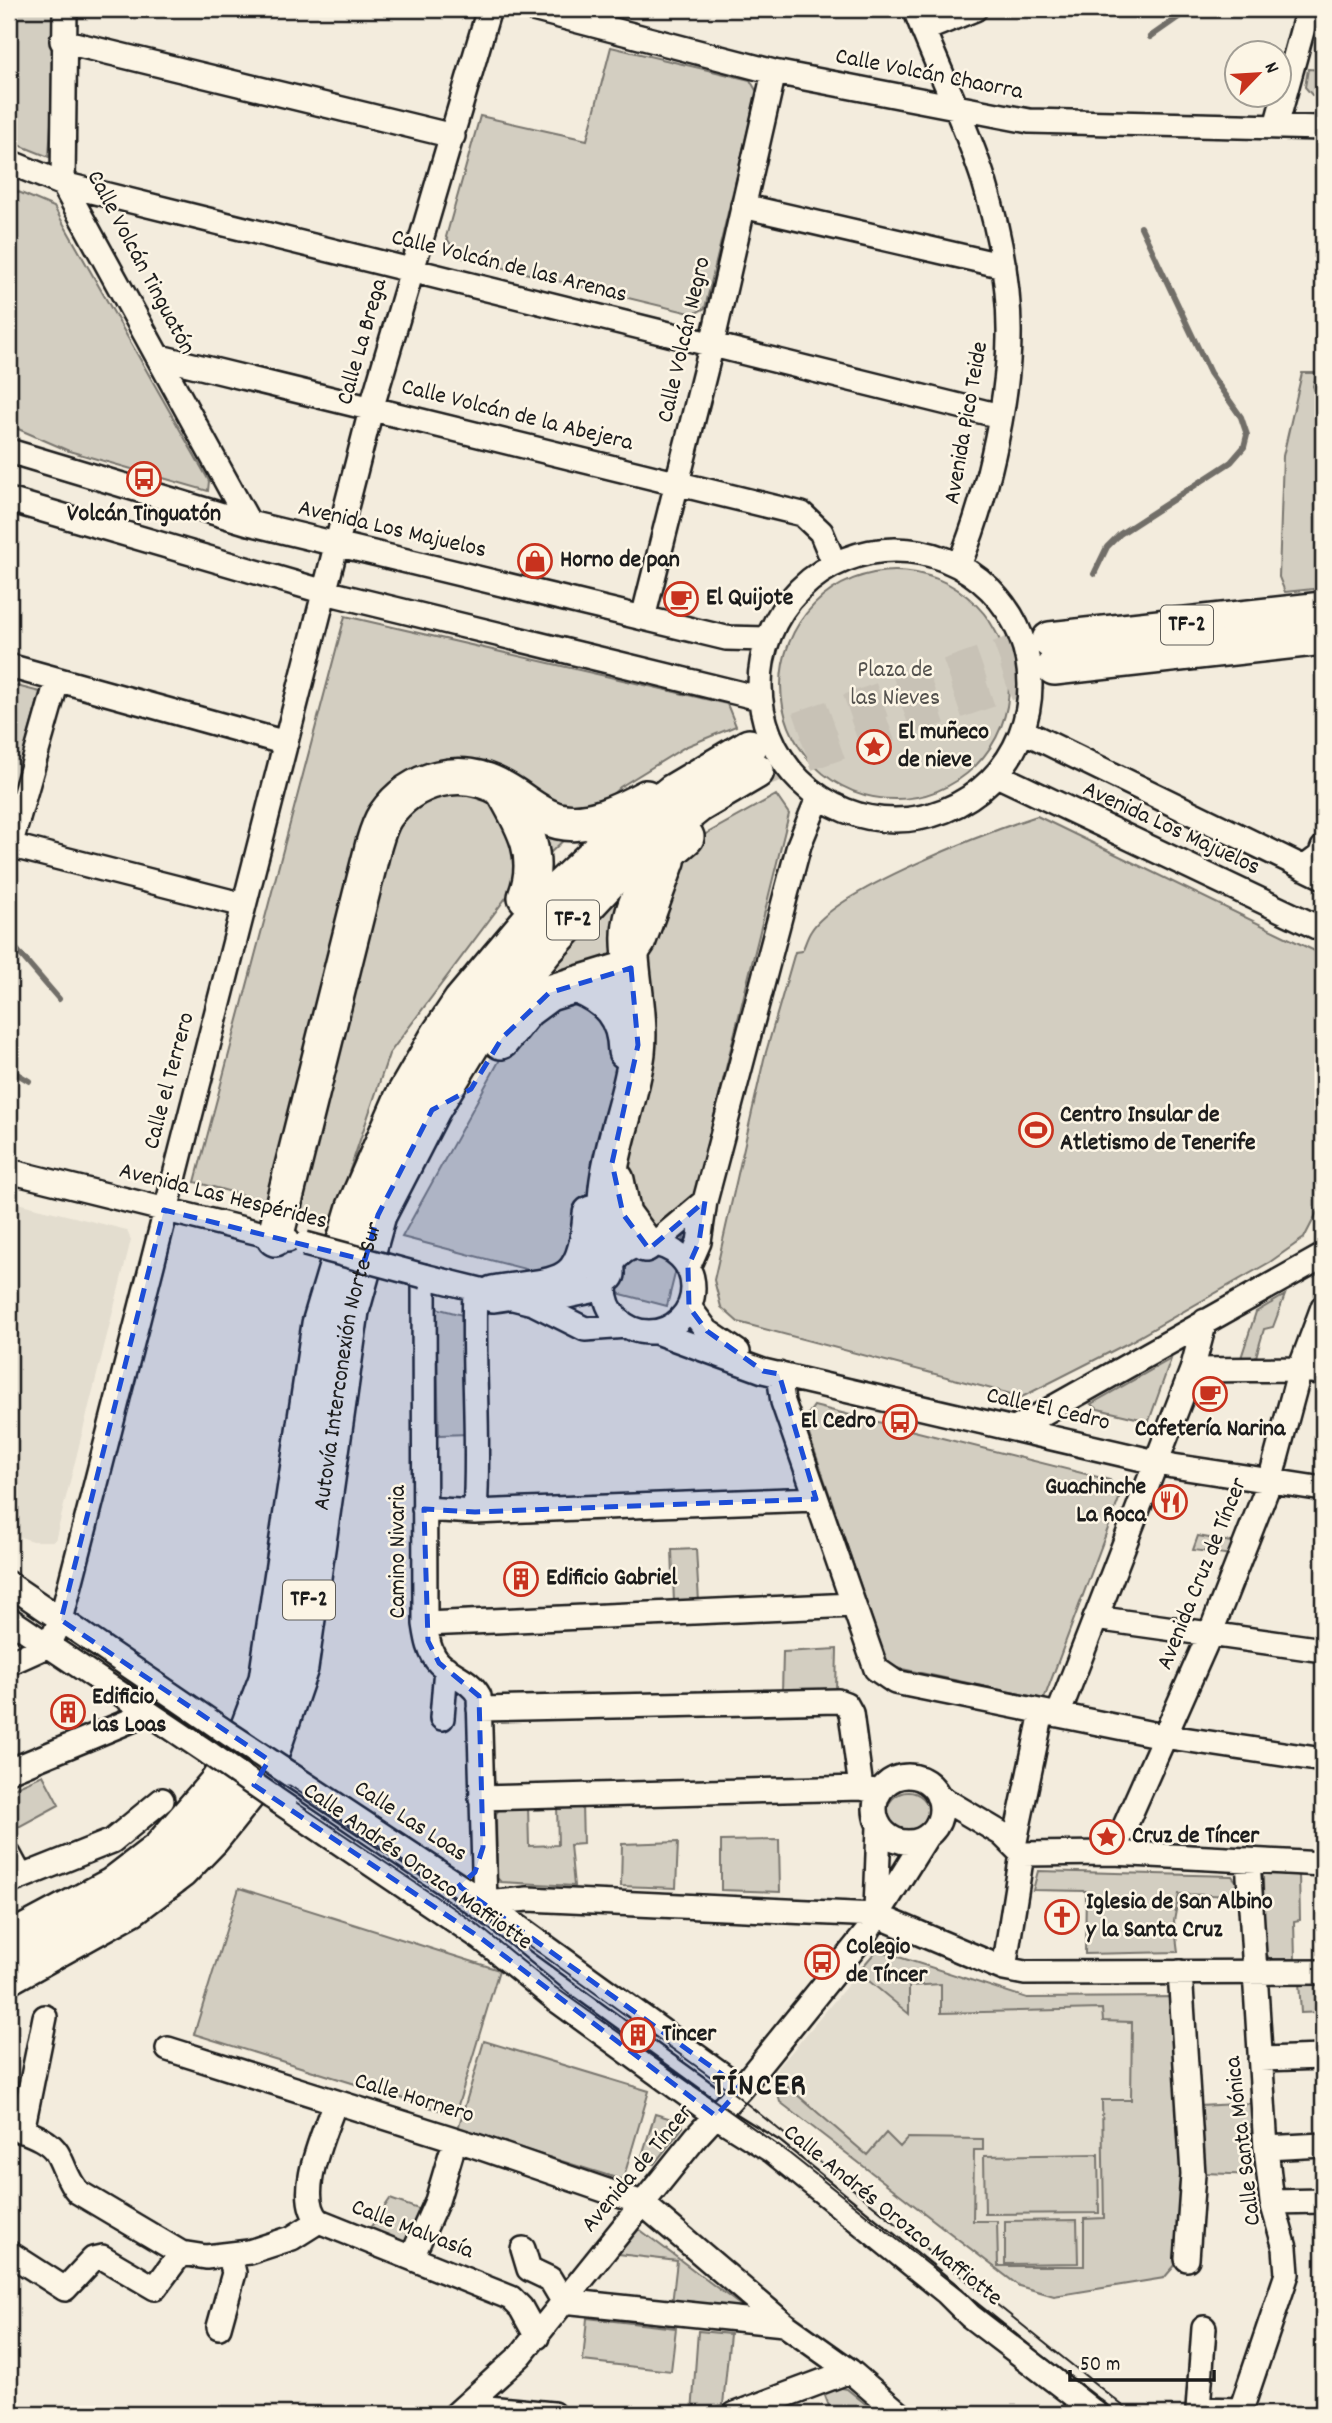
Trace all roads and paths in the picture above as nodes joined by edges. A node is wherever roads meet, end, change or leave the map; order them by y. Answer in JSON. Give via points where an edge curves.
{"nodes":[{"id":1,"x":65,"y":9,"type":"edge"},
{"id":2,"x":489,"y":9,"type":"edge"},
{"id":3,"x":533,"y":9,"type":"edge"},
{"id":4,"x":975,"y":9,"type":"edge"},
{"id":5,"x":1308,"y":9,"type":"edge"},
{"id":6,"x":919,"y":19,"type":"edge"},
{"id":7,"x":62,"y":41,"type":"junction"},
{"id":8,"x":774,"y":72,"type":"junction"},
{"id":9,"x":953,"y":105,"type":"junction"},
{"id":10,"x":1276,"y":126,"type":"junction"},
{"id":11,"x":1323,"y":128,"type":"edge"},
{"id":12,"x":453,"y":136,"type":"junction"},
{"id":13,"x":9,"y":162,"type":"edge"},
{"id":14,"x":63,"y":184,"type":"junction"},
{"id":15,"x":743,"y":206,"type":"junction"},
{"id":16,"x":1004,"y":266,"type":"junction"},
{"id":17,"x":411,"y":269,"type":"junction"},
{"id":18,"x":712,"y":344,"type":"junction"},
{"id":19,"x":160,"y":357,"type":"junction"},
{"id":20,"x":372,"y":406,"type":"junction"},
{"id":21,"x":1000,"y":416,"type":"junction"},
{"id":22,"x":10,"y":455,"type":"edge"},
{"id":23,"x":677,"y":485,"type":"junction"},
{"id":24,"x":9,"y":500,"type":"edge"},
{"id":25,"x":249,"y":523,"type":"junction"},
{"id":26,"x":338,"y":543,"type":"junction"},
{"id":27,"x":834,"y":563,"type":"junction"},
{"id":28,"x":959,"y":565,"type":"junction"},
{"id":29,"x":327,"y":581,"type":"junction"},
{"id":30,"x":1323,"y":610,"type":"edge"},
{"id":31,"x":643,"y":618,"type":"junction"},
{"id":32,"x":1323,"y":637,"type":"edge"},
{"id":33,"x":766,"y":639,"type":"junction"},
{"id":34,"x":9,"y":666,"type":"edge"},
{"id":35,"x":58,"y":681,"type":"junction"},
{"id":36,"x":759,"y":698,"type":"junction"},
{"id":37,"x":1023,"y":730,"type":"junction"},
{"id":38,"x":286,"y":743,"type":"junction"},
{"id":39,"x":754,"y":768,"type":"junction"},
{"id":40,"x":997,"y":775,"type":"junction"},
{"id":41,"x":503,"y":788,"type":"junction"},
{"id":42,"x":673,"y":792,"type":"junction"},
{"id":43,"x":818,"y":798,"type":"junction"},
{"id":44,"x":622,"y":810,"type":"junction"},
{"id":45,"x":9,"y":846,"type":"edge"},
{"id":46,"x":1323,"y":848,"type":"edge"},
{"id":47,"x":1314,"y":873,"type":"edge"},
{"id":48,"x":526,"y":897,"type":"junction"},
{"id":49,"x":244,"y":905,"type":"junction"},
{"id":50,"x":1323,"y":930,"type":"edge"},
{"id":51,"x":631,"y":965,"type":"junction"},
{"id":52,"x":575,"y":985,"type":"junction"},
{"id":53,"x":461,"y":1002,"type":"junction"},
{"id":54,"x":624,"y":1102,"type":"junction"},
{"id":55,"x":432,"y":1110,"type":"junction"},
{"id":56,"x":612,"y":1163,"type":"junction"},
{"id":57,"x":9,"y":1171,"type":"edge"},
{"id":58,"x":705,"y":1200,"type":"junction"},
{"id":59,"x":164,"y":1210,"type":"junction"},
{"id":60,"x":290,"y":1241,"type":"junction"},
{"id":61,"x":650,"y":1244,"type":"junction"},
{"id":62,"x":1323,"y":1256,"type":"edge"},
{"id":63,"x":688,"y":1267,"type":"junction"},
{"id":64,"x":424,"y":1276,"type":"junction"},
{"id":65,"x":606,"y":1281,"type":"junction"},
{"id":66,"x":484,"y":1292,"type":"junction"},
{"id":67,"x":533,"y":1303,"type":"junction"},
{"id":68,"x":689,"y":1307,"type":"junction"},
{"id":69,"x":1323,"y":1307,"type":"edge"},
{"id":70,"x":1205,"y":1321,"type":"junction"},
{"id":71,"x":627,"y":1326,"type":"junction"},
{"id":72,"x":656,"y":1332,"type":"junction"},
{"id":73,"x":1192,"y":1370,"type":"junction"},
{"id":74,"x":1312,"y":1371,"type":"edge"},
{"id":75,"x":771,"y":1372,"type":"junction"},
{"id":76,"x":1015,"y":1429,"type":"junction"},
{"id":77,"x":1155,"y":1461,"type":"junction"},
{"id":78,"x":1270,"y":1481,"type":"junction"},
{"id":79,"x":1323,"y":1489,"type":"edge"},
{"id":80,"x":816,"y":1499,"type":"junction"},
{"id":81,"x":424,"y":1509,"type":"junction"},
{"id":82,"x":475,"y":1512,"type":"junction"},
{"id":83,"x":9,"y":1584,"type":"edge"},
{"id":84,"x":853,"y":1605,"type":"junction"},
{"id":85,"x":1096,"y":1618,"type":"junction"},
{"id":86,"x":9,"y":1619,"type":"edge"},
{"id":87,"x":61,"y":1620,"type":"junction"},
{"id":88,"x":425,"y":1625,"type":"junction"},
{"id":89,"x":1210,"y":1634,"type":"junction"},
{"id":90,"x":49,"y":1646,"type":"junction"},
{"id":91,"x":1323,"y":1650,"type":"edge"},
{"id":92,"x":9,"y":1663,"type":"edge"},
{"id":93,"x":446,"y":1668,"type":"junction"},
{"id":94,"x":479,"y":1709,"type":"junction"},
{"id":95,"x":149,"y":1713,"type":"junction"},
{"id":96,"x":1050,"y":1713,"type":"junction"},
{"id":97,"x":442,"y":1717,"type":"dead end"},
{"id":98,"x":218,"y":1727,"type":"junction"},
{"id":99,"x":1163,"y":1736,"type":"junction"},
{"id":100,"x":203,"y":1750,"type":"junction"},
{"id":101,"x":1323,"y":1760,"type":"edge"},
{"id":102,"x":9,"y":1771,"type":"edge"},
{"id":103,"x":870,"y":1790,"type":"junction"},
{"id":104,"x":938,"y":1796,"type":"junction"},
{"id":105,"x":481,"y":1798,"type":"junction"},
{"id":106,"x":162,"y":1800,"type":"dead end"},
{"id":107,"x":879,"y":1826,"type":"junction"},
{"id":108,"x":927,"y":1836,"type":"junction"},
{"id":109,"x":483,"y":1847,"type":"junction"},
{"id":110,"x":1018,"y":1850,"type":"junction"},
{"id":111,"x":1113,"y":1853,"type":"junction"},
{"id":112,"x":9,"y":1855,"type":"edge"},
{"id":113,"x":1248,"y":1860,"type":"junction"},
{"id":114,"x":1323,"y":1864,"type":"edge"},
{"id":115,"x":15,"y":1879,"type":"edge"},
{"id":116,"x":456,"y":1884,"type":"junction"},
{"id":117,"x":485,"y":1903,"type":"junction"},
{"id":118,"x":876,"y":1914,"type":"junction"},
{"id":119,"x":9,"y":1941,"type":"edge"},
{"id":120,"x":1004,"y":1969,"type":"junction"},
{"id":121,"x":1180,"y":1972,"type":"junction"},
{"id":122,"x":1253,"y":1972,"type":"junction"},
{"id":123,"x":1323,"y":1972,"type":"edge"},
{"id":124,"x":9,"y":1976,"type":"edge"},
{"id":125,"x":44,"y":2017,"type":"dead end"},
{"id":126,"x":168,"y":2049,"type":"dead end"},
{"id":127,"x":1323,"y":2057,"type":"edge"},
{"id":128,"x":1260,"y":2059,"type":"junction"},
{"id":129,"x":741,"y":2088,"type":"junction"},
{"id":130,"x":335,"y":2102,"type":"junction"},
{"id":131,"x":716,"y":2116,"type":"junction"},
{"id":132,"x":15,"y":2128,"type":"edge"},
{"id":133,"x":1323,"y":2145,"type":"edge"},
{"id":134,"x":1266,"y":2148,"type":"junction"},
{"id":135,"x":451,"y":2154,"type":"dead end"},
{"id":136,"x":1323,"y":2201,"type":"edge"},
{"id":137,"x":1272,"y":2202,"type":"junction"},
{"id":138,"x":642,"y":2203,"type":"junction"},
{"id":139,"x":319,"y":2221,"type":"junction"},
{"id":140,"x":523,"y":2249,"type":"dead end"},
{"id":141,"x":9,"y":2253,"type":"edge"},
{"id":142,"x":180,"y":2253,"type":"junction"},
{"id":143,"x":230,"y":2256,"type":"junction"},
{"id":144,"x":412,"y":2257,"type":"junction"},
{"id":145,"x":1187,"y":2259,"type":"dead end"},
{"id":146,"x":563,"y":2301,"type":"junction"},
{"id":147,"x":784,"y":2324,"type":"junction"},
{"id":148,"x":219,"y":2327,"type":"dead end"},
{"id":149,"x":1204,"y":2328,"type":"dead end"},
{"id":150,"x":537,"y":2337,"type":"junction"},
{"id":151,"x":850,"y":2371,"type":"junction"},
{"id":152,"x":462,"y":2410,"type":"edge"},
{"id":153,"x":553,"y":2414,"type":"edge"},
{"id":154,"x":734,"y":2414,"type":"edge"},
{"id":155,"x":900,"y":2414,"type":"edge"},
{"id":156,"x":1098,"y":2414,"type":"edge"}],
"edges":[{"from":1,"to":7,"type":"street","name":"Calle Volcán Tinguatón"},
{"from":2,"to":12,"type":"street","name":"Calle La Brega"},
{"from":3,"to":8,"type":"street","name":"Calle Volcán Chaorra"},
{"from":4,"to":6,"type":"street"},
{"from":5,"to":10,"type":"street"},
{"from":6,"to":9,"type":"street","name":"Avenida Pico Teide"},
{"from":7,"to":12,"type":"street"},
{"from":7,"to":14,"type":"street","name":"Calle Volcán Tinguatón"},
{"from":8,"to":9,"type":"street","name":"Calle Volcán Chaorra"},
{"from":8,"to":15,"type":"street","name":"Calle Volcán Negro"},
{"from":9,"to":10,"type":"street","name":"Calle Volcán Chaorra","via":[[1029,121]]},
{"from":9,"to":16,"type":"street","name":"Avenida Pico Teide","via":[[983,180]]},
{"from":10,"to":11,"type":"street","name":"Calle Volcán Chaorra"},
{"from":12,"to":17,"type":"street","name":"Calle La Brega"},
{"from":13,"to":14,"type":"street","name":"Calle Volcán de las Arenas"},
{"from":14,"to":17,"type":"street","name":"Calle Volcán de las Arenas"},
{"from":14,"to":19,"type":"street","name":"Calle Volcán Tinguatón"},
{"from":15,"to":16,"type":"street"},
{"from":15,"to":18,"type":"street","name":"Calle Volcán Negro"},
{"from":16,"to":21,"type":"street","name":"Avenida Pico Teide","via":[[1009,339]]},
{"from":17,"to":18,"type":"street","name":"Calle Volcán de las Arenas"},
{"from":17,"to":20,"type":"street","name":"Calle La Brega"},
{"from":18,"to":21,"type":"street","name":"Calle Volcán de las Arenas"},
{"from":18,"to":23,"type":"street","name":"Calle Volcán Negro"},
{"from":19,"to":20,"type":"street","name":"Calle Volcán de la Abejera"},
{"from":19,"to":25,"type":"street","name":"Calle Volcán Tinguatón"},
{"from":20,"to":23,"type":"street","name":"Calle Volcán de la Abejera"},
{"from":20,"to":26,"type":"street","name":"Calle La Brega"},
{"from":21,"to":28,"type":"street","name":"Avenida Pico Teide","via":[[976,525]]},
{"from":22,"to":25,"type":"street","name":"Avenida Los Majuelos"},
{"from":23,"to":27,"type":"street","name":"Calle Volcán de la Abejera","via":[[802,514],[821,532]]},
{"from":23,"to":31,"type":"street","name":"Calle Volcán Negro"},
{"from":24,"to":29,"type":"street"},
{"from":25,"to":26,"type":"street","name":"Avenida Los Majuelos"},
{"from":26,"to":29,"type":"street","name":"Calle La Brega"},
{"from":26,"to":31,"type":"street","name":"Avenida Los Majuelos"},
{"from":27,"to":28,"type":"street","via":[[876,550],[920,551]]},
{"from":27,"to":33,"type":"street","via":[[789,599]]},
{"from":28,"to":37,"type":"street","via":[[995,594],[1021,634],[1030,693]]},
{"from":29,"to":36,"type":"street"},
{"from":29,"to":38,"type":"street","name":"Calle el Terrero"},
{"from":30,"to":32,"type":"highway","number":"TF-2","via":[[1052,654]]},
{"from":31,"to":33,"type":"street","name":"Avenida Los Majuelos","via":[[726,638]]},
{"from":33,"to":36,"type":"street"},
{"from":34,"to":35,"type":"street"},
{"from":35,"to":38,"type":"street"},
{"from":35,"to":45,"type":"street"},
{"from":36,"to":43,"type":"street","via":[[774,747],[789,771]]},
{"from":37,"to":40,"type":"street"},
{"from":37,"to":47,"type":"street","name":"Avenida Los Majuelos"},
{"from":38,"to":49,"type":"street","name":"Calle el Terrero"},
{"from":39,"to":42,"type":"highway","name":"Autovía Interconexión Norte-Sur","number":"TF-2"},
{"from":39,"to":51,"type":"highway","via":[[661,861],[643,892],[629,938]]},
{"from":39,"to":55,"type":"highway","name":"Autovía Interconexión Norte-Sur","number":"TF-2","via":[[698,805],[627,862],[546,949],[486,1024]]},
{"from":40,"to":43,"type":"street","via":[[968,800],[939,814],[907,821],[870,819]]},
{"from":40,"to":50,"type":"street","name":"Avenida Los Majuelos"},
{"from":41,"to":44,"type":"highway","via":[[559,821],[584,822]]},
{"from":41,"to":48,"type":"highway","via":[[527,831],[533,854],[533,879]]},
{"from":41,"to":60,"type":"highway","via":[[472,775],[437,777],[404,795],[384,818],[373,846]]},
{"from":42,"to":44,"type":"highway","via":[[658,791]]},
{"from":42,"to":53,"type":"highway","name":"Autovía Interconexión Norte-Sur","number":"TF-2","via":[[547,900]]},
{"from":43,"to":58,"type":"street","via":[[799,845]]},
{"from":44,"to":48,"type":"highway"},
{"from":45,"to":49,"type":"street"},
{"from":46,"to":47,"type":"street"},
{"from":48,"to":53,"type":"highway","via":[[459,976]]},
{"from":49,"to":59,"type":"street","name":"Calle el Terrero"},
{"from":51,"to":52,"type":"highway"},
{"from":51,"to":54,"type":"highway","via":[[638,1045],[633,1081]]},
{"from":52,"to":54,"type":"highway","via":[[602,998],[622,1023]]},
{"from":52,"to":55,"type":"highway","via":[[549,993],[526,1010],[489,1057],[471,1089]]},
{"from":53,"to":119,"type":"highway","name":"Autovía Interconexión Norte-Sur","number":"TF-2","via":[[402,1098],[355,1207],[320,1324],[267,1679],[243,1742],[218,1783],[160,1849],[112,1886]]},
{"from":54,"to":56,"type":"highway"},
{"from":55,"to":124,"type":"highway","name":"Autovía Interconexión Norte-Sur","number":"TF-2","via":[[378,1215],[351,1311],[300,1668],[264,1773],[180,1871],[131,1908]]},
{"from":56,"to":61,"type":"highway","via":[[624,1214]]},
{"from":56,"to":65,"type":"highway","via":[[607,1189]]},
{"from":56,"to":66,"type":"highway","via":[[596,1185],[584,1256],[570,1278],[542,1289]]},
{"from":57,"to":59,"type":"street","name":"Avenida Las Hespérides"},
{"from":58,"to":61,"type":"street"},
{"from":58,"to":63,"type":"street","via":[[699,1242]]},
{"from":59,"to":60,"type":"street","name":"Avenida Las Hespérides"},
{"from":59,"to":87,"type":"street","name":"Calle el Terrero"},
{"from":60,"to":64,"type":"street","name":"Avenida Las Hespérides","bridge":true},
{"from":61,"to":63,"type":"street","via":[[668,1248]]},
{"from":61,"to":65,"type":"street","via":[[626,1250],[615,1260]]},
{"from":62,"to":70,"type":"street"},
{"from":63,"to":68,"type":"street","via":[[692,1280]]},
{"from":64,"to":66,"type":"street"},
{"from":64,"to":81,"type":"street","name":"Camino Nivaria"},
{"from":65,"to":67,"type":"street"},
{"from":65,"to":71,"type":"street","via":[[615,1316]]},
{"from":66,"to":67,"type":"street"},
{"from":66,"to":82,"type":"street","via":[[473,1333],[478,1458]]},
{"from":67,"to":71,"type":"street","via":[[585,1329]]},
{"from":68,"to":72,"type":"street","via":[[670,1327]]},
{"from":68,"to":75,"type":"street","name":"Calle El Cedro","via":[[706,1331]]},
{"from":69,"to":74,"type":"street","name":"Avenida Cruz de Tíncer"},
{"from":70,"to":73,"type":"street"},
{"from":70,"to":76,"type":"street"},
{"from":71,"to":72,"type":"street"},
{"from":72,"to":75,"type":"street","name":"Calle El Cedro"},
{"from":73,"to":74,"type":"street"},
{"from":73,"to":77,"type":"street"},
{"from":74,"to":78,"type":"street","name":"Avenida Cruz de Tíncer"},
{"from":75,"to":76,"type":"street","name":"Calle El Cedro"},
{"from":75,"to":80,"type":"street"},
{"from":76,"to":77,"type":"street","name":"Calle El Cedro"},
{"from":77,"to":78,"type":"street","name":"Calle El Cedro"},
{"from":77,"to":85,"type":"street"},
{"from":78,"to":79,"type":"street","name":"Calle El Cedro"},
{"from":78,"to":89,"type":"street","name":"Avenida Cruz de Tíncer"},
{"from":80,"to":82,"type":"street"},
{"from":80,"to":84,"type":"street"},
{"from":81,"to":82,"type":"street"},
{"from":81,"to":88,"type":"street","name":"Camino Nivaria"},
{"from":83,"to":87,"type":"street","name":"Calle Las Loas"},
{"from":84,"to":88,"type":"street"},
{"from":84,"to":96,"type":"street","via":[[876,1670],[895,1682]]},
{"from":85,"to":89,"type":"street"},
{"from":85,"to":96,"type":"street"},
{"from":86,"to":90,"type":"street"},
{"from":87,"to":90,"type":"street","name":"Calle el Terrero"},
{"from":87,"to":98,"type":"street","name":"Calle Las Loas"},
{"from":88,"to":93,"type":"street","name":"Camino Nivaria","via":[[433,1654]]},
{"from":89,"to":91,"type":"street"},
{"from":89,"to":99,"type":"street","name":"Avenida Cruz de Tíncer"},
{"from":90,"to":92,"type":"street"},
{"from":90,"to":95,"type":"street"},
{"from":93,"to":94,"type":"street","name":"Camino Nivaria","via":[[475,1689]]},
{"from":93,"to":97,"type":"street"},
{"from":94,"to":103,"type":"street","via":[[838,1702],[846,1704],[850,1713]]},
{"from":94,"to":105,"type":"street","name":"Camino Nivaria"},
{"from":95,"to":100,"type":"street"},
{"from":95,"to":102,"type":"street"},
{"from":96,"to":99,"type":"street"},
{"from":96,"to":110,"type":"street"},
{"from":98,"to":100,"type":"street"},
{"from":98,"to":116,"type":"street","name":"Calle Las Loas","bridge":true},
{"from":99,"to":101,"type":"street"},
{"from":99,"to":111,"type":"street","name":"Avenida Cruz de Tíncer"},
{"from":100,"to":131,"type":"street","name":"Calle Andrés Orozco Maffiotte","bridge":true,"via":[[482,1939]]},
{"from":103,"to":104,"type":"street","via":[[912,1776],[924,1780]]},
{"from":103,"to":105,"type":"street"},
{"from":103,"to":107,"type":"street"},
{"from":104,"to":108,"type":"street","via":[[941,1811]]},
{"from":104,"to":110,"type":"street","via":[[1003,1834]]},
{"from":105,"to":109,"type":"street","name":"Camino Nivaria"},
{"from":106,"to":115,"type":"street","via":[[112,1841]]},
{"from":107,"to":108,"type":"street","via":[[894,1839],[908,1842]]},
{"from":107,"to":118,"type":"street","name":"Avenida de Tíncer"},
{"from":108,"to":118,"type":"street","name":"Avenida de Tíncer"},
{"from":109,"to":116,"type":"street","name":"Camino Nivaria","via":[[475,1872]]},
{"from":109,"to":117,"type":"street","name":"Camino Nivaria"},
{"from":110,"to":111,"type":"street"},
{"from":110,"to":120,"type":"street"},
{"from":111,"to":113,"type":"street"},
{"from":112,"to":115,"type":"street"},
{"from":113,"to":114,"type":"street"},
{"from":113,"to":122,"type":"street","name":"Calle Santa Mónica"},
{"from":116,"to":117,"type":"street","name":"Calle Las Loas"},
{"from":117,"to":118,"type":"street","via":[[528,1899]]},
{"from":117,"to":129,"type":"street","name":"Calle Las Loas"},
{"from":118,"to":120,"type":"street"},
{"from":118,"to":129,"type":"street","name":"Avenida de Tíncer","via":[[856,1947]]},
{"from":120,"to":121,"type":"street","via":[[1025,1973]]},
{"from":121,"to":122,"type":"street"},
{"from":121,"to":145,"type":"street","via":[[1193,2174]]},
{"from":122,"to":123,"type":"street"},
{"from":122,"to":128,"type":"street","name":"Calle Santa Mónica"},
{"from":125,"to":132,"type":"street"},
{"from":126,"to":130,"type":"street","name":"Calle Hornero"},
{"from":127,"to":128,"type":"street"},
{"from":128,"to":134,"type":"street","name":"Calle Santa Mónica"},
{"from":129,"to":131,"type":"street","name":"Avenida de Tíncer"},
{"from":130,"to":138,"type":"street","name":"Calle Hornero"},
{"from":130,"to":139,"type":"street","via":[[312,2169],[309,2195],[313,2216]]},
{"from":131,"to":138,"type":"street","name":"Avenida de Tíncer"},
{"from":131,"to":156,"type":"street","name":"Calle Andrés Orozco Maffiotte","via":[[772,2151],[970,2316]]},
{"from":132,"to":142,"type":"street","name":"Calle Malvasía","via":[[50,2144],[78,2192]]},
{"from":133,"to":134,"type":"street"},
{"from":134,"to":137,"type":"street","name":"Calle Santa Mónica"},
{"from":135,"to":144,"type":"street","via":[[437,2201]]},
{"from":136,"to":137,"type":"street"},
{"from":137,"to":149,"type":"street","name":"Calle Santa Mónica","via":[[1287,2274],[1241,2410],[1198,2409]]},
{"from":138,"to":146,"type":"street","name":"Avenida de Tíncer"},
{"from":138,"to":147,"type":"street"},
{"from":139,"to":143,"type":"street","name":"Calle Malvasía","via":[[292,2238]]},
{"from":139,"to":144,"type":"street","name":"Calle Malvasía"},
{"from":140,"to":146,"type":"street","via":[[529,2269],[550,2278]]},
{"from":141,"to":142,"type":"street","via":[[65,2289],[93,2259],[102,2257],[155,2288]]},
{"from":142,"to":143,"type":"street","name":"Calle Malvasía"},
{"from":143,"to":148,"type":"street","via":[[234,2273]]},
{"from":144,"to":150,"type":"street","name":"Calle Malvasía","via":[[511,2298]]},
{"from":146,"to":147,"type":"street"},
{"from":146,"to":150,"type":"street","name":"Avenida de Tíncer"},
{"from":147,"to":151,"type":"street"},
{"from":150,"to":152,"type":"street","name":"Avenida de Tíncer"},
{"from":151,"to":154,"type":"street"},
{"from":151,"to":155,"type":"street"},
{"from":152,"to":153,"type":"street"}]}
